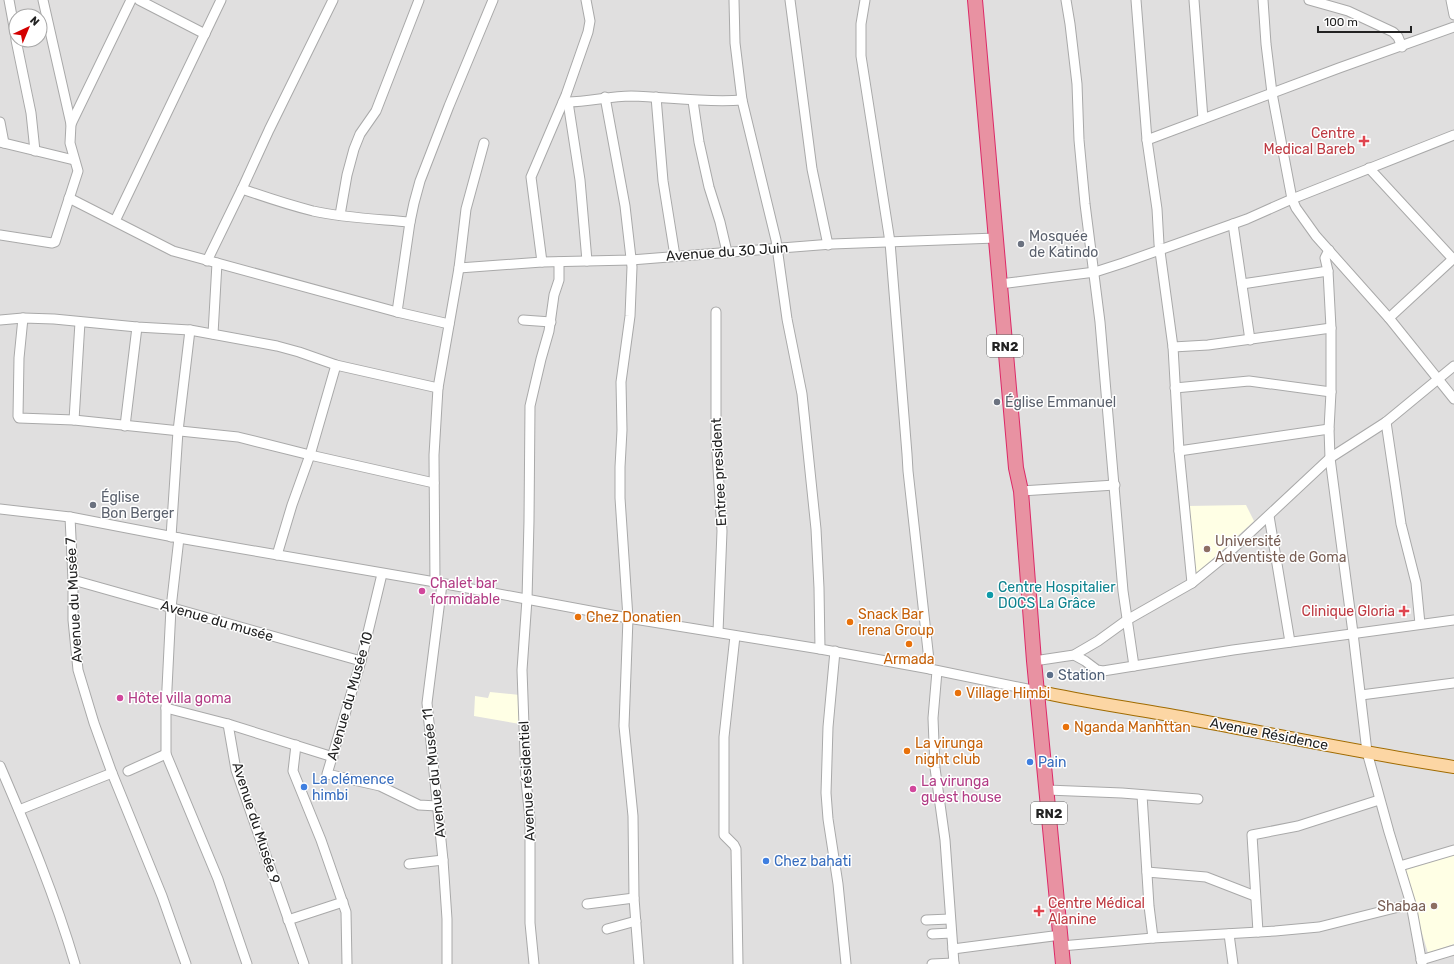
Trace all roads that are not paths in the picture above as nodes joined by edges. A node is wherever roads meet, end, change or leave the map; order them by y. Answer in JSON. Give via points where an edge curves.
{"nodes":[{"id":1,"x":43,"y":0,"type":"edge"},
{"id":2,"x":131,"y":0,"type":"edge"},
{"id":3,"x":139,"y":0,"type":"edge"},
{"id":4,"x":221,"y":0,"type":"edge"},
{"id":5,"x":333,"y":0,"type":"edge"},
{"id":6,"x":419,"y":0,"type":"edge"},
{"id":7,"x":586,"y":0,"type":"edge"},
{"id":8,"x":734,"y":0,"type":"edge"},
{"id":9,"x":790,"y":0,"type":"edge"},
{"id":10,"x":865,"y":0,"type":"edge"},
{"id":11,"x":975,"y":0,"type":"edge"},
{"id":12,"x":1066,"y":0,"type":"edge"},
{"id":13,"x":1136,"y":0,"type":"edge"},
{"id":14,"x":1194,"y":0,"type":"edge"},
{"id":15,"x":1263,"y":0,"type":"edge"},
{"id":16,"x":1309,"y":0,"type":"edge"},
{"id":17,"x":1451,"y":0,"type":"edge"},
{"id":18,"x":490,"y":1,"type":"edge"},
{"id":19,"x":1454,"y":15,"type":"edge"},
{"id":20,"x":1454,"y":27,"type":"edge"},
{"id":21,"x":205,"y":34,"type":"junction"},
{"id":22,"x":1402,"y":46,"type":"junction"},
{"id":23,"x":18,"y":48,"type":"edge"},
{"id":24,"x":1272,"y":93,"type":"junction"},
{"id":25,"x":605,"y":98,"type":"junction"},
{"id":26,"x":656,"y":98,"type":"junction"},
{"id":27,"x":742,"y":100,"type":"junction"},
{"id":28,"x":693,"y":101,"type":"junction"},
{"id":29,"x":566,"y":102,"type":"junction"},
{"id":30,"x":1203,"y":119,"type":"junction"},
{"id":31,"x":0,"y":122,"type":"edge"},
{"id":32,"x":71,"y":124,"type":"junction"},
{"id":33,"x":1454,"y":135,"type":"edge"},
{"id":34,"x":1147,"y":140,"type":"junction"},
{"id":35,"x":2,"y":143,"type":"edge"},
{"id":36,"x":484,"y":143,"type":"dead end"},
{"id":37,"x":35,"y":151,"type":"junction"},
{"id":38,"x":74,"y":160,"type":"junction"},
{"id":39,"x":1369,"y":168,"type":"junction"},
{"id":40,"x":242,"y":189,"type":"junction"},
{"id":41,"x":69,"y":198,"type":"junction"},
{"id":42,"x":1292,"y":199,"type":"junction"},
{"id":43,"x":340,"y":215,"type":"junction"},
{"id":44,"x":115,"y":221,"type":"junction"},
{"id":45,"x":410,"y":222,"type":"junction"},
{"id":46,"x":1233,"y":224,"type":"junction"},
{"id":47,"x":0,"y":235,"type":"edge"},
{"id":48,"x":996,"y":238,"type":"junction"},
{"id":49,"x":890,"y":242,"type":"junction"},
{"id":50,"x":828,"y":244,"type":"junction"},
{"id":51,"x":777,"y":249,"type":"junction"},
{"id":52,"x":1160,"y":249,"type":"junction"},
{"id":53,"x":1329,"y":250,"type":"junction"},
{"id":54,"x":727,"y":252,"type":"junction"},
{"id":55,"x":675,"y":256,"type":"junction"},
{"id":56,"x":1454,"y":259,"type":"edge"},
{"id":57,"x":207,"y":260,"type":"junction"},
{"id":58,"x":631,"y":260,"type":"junction"},
{"id":59,"x":587,"y":261,"type":"junction"},
{"id":60,"x":542,"y":262,"type":"junction"},
{"id":61,"x":559,"y":262,"type":"junction"},
{"id":62,"x":217,"y":263,"type":"junction"},
{"id":63,"x":459,"y":268,"type":"junction"},
{"id":64,"x":1328,"y":271,"type":"junction"},
{"id":65,"x":1095,"y":272,"type":"junction"},
{"id":66,"x":1000,"y":284,"type":"junction"},
{"id":67,"x":1242,"y":284,"type":"junction"},
{"id":68,"x":397,"y":312,"type":"junction"},
{"id":69,"x":716,"y":312,"type":"dead end"},
{"id":70,"x":23,"y":318,"type":"junction"},
{"id":71,"x":1389,"y":318,"type":"junction"},
{"id":72,"x":0,"y":320,"type":"edge"},
{"id":73,"x":523,"y":320,"type":"dead end"},
{"id":74,"x":80,"y":322,"type":"junction"},
{"id":75,"x":551,"y":322,"type":"junction"},
{"id":76,"x":449,"y":324,"type":"junction"},
{"id":77,"x":137,"y":327,"type":"junction"},
{"id":78,"x":1331,"y":328,"type":"junction"},
{"id":79,"x":190,"y":330,"type":"junction"},
{"id":80,"x":213,"y":334,"type":"junction"},
{"id":81,"x":1250,"y":340,"type":"junction"},
{"id":82,"x":1173,"y":347,"type":"junction"},
{"id":83,"x":336,"y":365,"type":"junction"},
{"id":84,"x":1454,"y":366,"type":"edge"},
{"id":85,"x":1438,"y":378,"type":"junction"},
{"id":86,"x":438,"y":388,"type":"junction"},
{"id":87,"x":1175,"y":388,"type":"junction"},
{"id":88,"x":1331,"y":392,"type":"junction"},
{"id":89,"x":1454,"y":399,"type":"edge"},
{"id":90,"x":74,"y":420,"type":"junction"},
{"id":91,"x":1386,"y":422,"type":"junction"},
{"id":92,"x":125,"y":426,"type":"junction"},
{"id":93,"x":1329,"y":429,"type":"junction"},
{"id":94,"x":178,"y":431,"type":"junction"},
{"id":95,"x":1179,"y":451,"type":"junction"},
{"id":96,"x":310,"y":455,"type":"junction"},
{"id":97,"x":1330,"y":458,"type":"junction"},
{"id":98,"x":434,"y":483,"type":"junction"},
{"id":99,"x":1115,"y":485,"type":"junction"},
{"id":100,"x":1021,"y":491,"type":"junction"},
{"id":101,"x":0,"y":509,"type":"edge"},
{"id":102,"x":1269,"y":516,"type":"junction"},
{"id":103,"x":70,"y":517,"type":"junction"},
{"id":104,"x":175,"y":538,"type":"junction"},
{"id":105,"x":277,"y":555,"type":"junction"},
{"id":106,"x":382,"y":574,"type":"junction"},
{"id":107,"x":73,"y":580,"type":"junction"},
{"id":108,"x":438,"y":583,"type":"junction"},
{"id":109,"x":1192,"y":583,"type":"junction"},
{"id":110,"x":527,"y":599,"type":"junction"},
{"id":111,"x":171,"y":608,"type":"junction"},
{"id":112,"x":628,"y":618,"type":"junction"},
{"id":113,"x":1127,"y":620,"type":"junction"},
{"id":114,"x":1454,"y":620,"type":"edge"},
{"id":115,"x":1420,"y":624,"type":"junction"},
{"id":116,"x":718,"y":632,"type":"junction"},
{"id":117,"x":1353,"y":633,"type":"junction"},
{"id":118,"x":735,"y":636,"type":"junction"},
{"id":119,"x":1290,"y":642,"type":"junction"},
{"id":120,"x":820,"y":649,"type":"junction"},
{"id":121,"x":835,"y":651,"type":"junction"},
{"id":122,"x":1074,"y":655,"type":"junction"},
{"id":123,"x":1034,"y":660,"type":"junction"},
{"id":124,"x":360,"y":661,"type":"junction"},
{"id":125,"x":1134,"y":666,"type":"junction"},
{"id":126,"x":934,"y":670,"type":"junction"},
{"id":127,"x":1454,"y":683,"type":"edge"},
{"id":128,"x":1037,"y":691,"type":"junction"},
{"id":129,"x":1361,"y":695,"type":"junction"},
{"id":130,"x":166,"y":708,"type":"junction"},
{"id":131,"x":228,"y":724,"type":"junction"},
{"id":132,"x":296,"y":745,"type":"junction"},
{"id":133,"x":1367,"y":752,"type":"junction"},
{"id":134,"x":166,"y":754,"type":"junction"},
{"id":135,"x":333,"y":757,"type":"junction"},
{"id":136,"x":0,"y":766,"type":"edge"},
{"id":137,"x":1454,"y":766,"type":"edge"},
{"id":138,"x":128,"y":771,"type":"dead end"},
{"id":139,"x":112,"y":773,"type":"junction"},
{"id":140,"x":1047,"y":790,"type":"junction"},
{"id":141,"x":1142,"y":795,"type":"junction"},
{"id":142,"x":1198,"y":799,"type":"dead end"},
{"id":143,"x":1380,"y":800,"type":"junction"},
{"id":144,"x":437,"y":806,"type":"junction"},
{"id":145,"x":19,"y":810,"type":"junction"},
{"id":146,"x":1454,"y":850,"type":"edge"},
{"id":147,"x":443,"y":860,"type":"junction"},
{"id":148,"x":409,"y":864,"type":"dead end"},
{"id":149,"x":1400,"y":866,"type":"junction"},
{"id":150,"x":1147,"y":872,"type":"junction"},
{"id":151,"x":1255,"y":896,"type":"junction"},
{"id":152,"x":634,"y":898,"type":"junction"},
{"id":153,"x":343,"y":902,"type":"junction"},
{"id":154,"x":587,"y":904,"type":"dead end"},
{"id":155,"x":1411,"y":904,"type":"junction"},
{"id":156,"x":950,"y":918,"type":"junction"},
{"id":157,"x":288,"y":920,"type":"junction"},
{"id":158,"x":926,"y":920,"type":"dead end"},
{"id":159,"x":636,"y":922,"type":"junction"},
{"id":160,"x":607,"y":929,"type":"dead end"},
{"id":161,"x":1258,"y":932,"type":"junction"},
{"id":162,"x":951,"y":933,"type":"junction"},
{"id":163,"x":932,"y":934,"type":"dead end"},
{"id":164,"x":1229,"y":934,"type":"junction"},
{"id":165,"x":1153,"y":938,"type":"junction"},
{"id":166,"x":1061,"y":940,"type":"junction"},
{"id":167,"x":953,"y":949,"type":"junction"},
{"id":168,"x":1454,"y":950,"type":"edge"},
{"id":169,"x":1422,"y":962,"type":"edge"},
{"id":170,"x":75,"y":964,"type":"edge"},
{"id":171,"x":186,"y":964,"type":"edge"},
{"id":172,"x":247,"y":964,"type":"edge"},
{"id":173,"x":304,"y":964,"type":"edge"},
{"id":174,"x":347,"y":964,"type":"edge"},
{"id":175,"x":447,"y":964,"type":"edge"},
{"id":176,"x":534,"y":964,"type":"edge"},
{"id":177,"x":639,"y":964,"type":"edge"},
{"id":178,"x":738,"y":964,"type":"edge"},
{"id":179,"x":846,"y":964,"type":"edge"},
{"id":180,"x":932,"y":964,"type":"edge"},
{"id":181,"x":954,"y":964,"type":"edge"},
{"id":182,"x":1063,"y":964,"type":"edge"},
{"id":183,"x":1233,"y":964,"type":"edge"}],
"edges":[{"from":1,"to":32,"type":"street"},
{"from":2,"to":32,"type":"street"},
{"from":3,"to":21,"type":"street"},
{"from":4,"to":21,"type":"street"},
{"from":5,"to":40,"type":"street"},
{"from":6,"to":43,"type":"street","via":[[376,111],[360,134],[347,175]]},
{"from":7,"to":29,"type":"street","via":[[590,21]]},
{"from":8,"to":27,"type":"street","via":[[735,43]]},
{"from":9,"to":50,"type":"street","via":[[812,169]]},
{"from":10,"to":49,"type":"street","via":[[861,24],[861,56]]},
{"from":11,"to":48,"type":"highway","number":"RN2"},
{"from":12,"to":65,"type":"street","via":[[1077,84],[1085,204]]},
{"from":13,"to":34,"type":"street"},
{"from":14,"to":30,"type":"street"},
{"from":15,"to":24,"type":"street"},
{"from":16,"to":22,"type":"street","via":[[1348,11],[1393,32]]},
{"from":17,"to":19,"type":"street"},
{"from":18,"to":45,"type":"street","via":[[428,159]]},
{"from":20,"to":22,"type":"street"},
{"from":21,"to":44,"type":"street"},
{"from":22,"to":24,"type":"street"},
{"from":23,"to":37,"type":"street","via":[[31,114]]},
{"from":24,"to":30,"type":"street"},
{"from":24,"to":42,"type":"street"},
{"from":25,"to":26,"type":"street"},
{"from":25,"to":29,"type":"street"},
{"from":25,"to":58,"type":"street","via":[[625,206]]},
{"from":26,"to":28,"type":"street"},
{"from":26,"to":55,"type":"street","via":[[663,180]]},
{"from":27,"to":28,"type":"street"},
{"from":27,"to":51,"type":"street"},
{"from":28,"to":54,"type":"street","via":[[699,142]]},
{"from":29,"to":59,"type":"street","via":[[580,180]]},
{"from":29,"to":60,"type":"street","via":[[531,177]]},
{"from":30,"to":34,"type":"street"},
{"from":31,"to":35,"type":"street"},
{"from":32,"to":38,"type":"street","via":[[70,143]]},
{"from":33,"to":39,"type":"street"},
{"from":34,"to":52,"type":"street"},
{"from":35,"to":37,"type":"street"},
{"from":36,"to":63,"type":"street","name":"Avenue du Musée 11","via":[[468,200]]},
{"from":37,"to":38,"type":"street"},
{"from":38,"to":41,"type":"street","via":[[78,171]]},
{"from":39,"to":42,"type":"street"},
{"from":39,"to":56,"type":"street"},
{"from":40,"to":43,"type":"street","via":[[314,211]]},
{"from":40,"to":57,"type":"street"},
{"from":41,"to":44,"type":"street"},
{"from":41,"to":47,"type":"street","via":[[54,243]]},
{"from":42,"to":46,"type":"street"},
{"from":42,"to":53,"type":"street","via":[[1306,223]]},
{"from":43,"to":45,"type":"street"},
{"from":44,"to":57,"type":"street","via":[[173,250]]},
{"from":45,"to":68,"type":"street"},
{"from":46,"to":52,"type":"street"},
{"from":46,"to":67,"type":"street"},
{"from":48,"to":49,"type":"street","name":"Avenue du 30 Juin"},
{"from":48,"to":66,"type":"highway","number":"RN2"},
{"from":49,"to":50,"type":"street","name":"Avenue du 30 Juin"},
{"from":49,"to":126,"type":"street","via":[[908,471]]},
{"from":50,"to":51,"type":"street","name":"Avenue du 30 Juin"},
{"from":51,"to":54,"type":"street","name":"Avenue du 30 Juin"},
{"from":51,"to":120,"type":"street","via":[[787,319],[802,394],[816,529]]},
{"from":52,"to":65,"type":"street"},
{"from":52,"to":82,"type":"street"},
{"from":53,"to":64,"type":"street","via":[[1325,258]]},
{"from":53,"to":71,"type":"street"},
{"from":54,"to":55,"type":"street","name":"Avenue du 30 Juin"},
{"from":55,"to":58,"type":"street","name":"Avenue du 30 Juin"},
{"from":56,"to":71,"type":"street"},
{"from":57,"to":62,"type":"street"},
{"from":58,"to":59,"type":"street","name":"Avenue du 30 Juin"},
{"from":58,"to":112,"type":"street","via":[[630,316],[621,382],[620,467]]},
{"from":59,"to":61,"type":"street","name":"Avenue du 30 Juin"},
{"from":60,"to":61,"type":"street","name":"Avenue du 30 Juin"},
{"from":60,"to":63,"type":"street","name":"Avenue du 30 Juin"},
{"from":61,"to":75,"type":"street","name":"Avenue résidentiel","via":[[559,280],[554,295]]},
{"from":62,"to":68,"type":"street"},
{"from":62,"to":80,"type":"street"},
{"from":63,"to":76,"type":"street","name":"Avenue du Musée 11"},
{"from":64,"to":67,"type":"street"},
{"from":64,"to":78,"type":"street"},
{"from":65,"to":66,"type":"street"},
{"from":65,"to":99,"type":"street"},
{"from":66,"to":100,"type":"highway","number":"RN2","via":[[1016,468]]},
{"from":67,"to":81,"type":"street"},
{"from":68,"to":76,"type":"street"},
{"from":69,"to":116,"type":"street","name":"Entree president","via":[[716,437],[722,531]]},
{"from":70,"to":72,"type":"street"},
{"from":70,"to":74,"type":"street"},
{"from":70,"to":90,"type":"street","via":[[18,417]]},
{"from":71,"to":85,"type":"street"},
{"from":73,"to":75,"type":"street"},
{"from":74,"to":77,"type":"street"},
{"from":74,"to":90,"type":"street"},
{"from":75,"to":110,"type":"street","name":"Avenue résidentiel","via":[[530,406]]},
{"from":76,"to":86,"type":"street","name":"Avenue du Musée 11"},
{"from":77,"to":79,"type":"street"},
{"from":77,"to":92,"type":"street"},
{"from":78,"to":81,"type":"street"},
{"from":78,"to":88,"type":"street"},
{"from":79,"to":80,"type":"street"},
{"from":79,"to":94,"type":"street"},
{"from":80,"to":83,"type":"street","via":[[277,346]]},
{"from":81,"to":82,"type":"street"},
{"from":82,"to":87,"type":"street"},
{"from":83,"to":86,"type":"street"},
{"from":83,"to":96,"type":"street"},
{"from":84,"to":85,"type":"street"},
{"from":85,"to":89,"type":"street"},
{"from":85,"to":91,"type":"street"},
{"from":86,"to":98,"type":"street","name":"Avenue du Musée 11"},
{"from":87,"to":88,"type":"street","via":[[1249,381]]},
{"from":87,"to":95,"type":"street"},
{"from":88,"to":93,"type":"street"},
{"from":90,"to":92,"type":"street"},
{"from":91,"to":97,"type":"street"},
{"from":91,"to":115,"type":"street","via":[[1401,524],[1416,583]]},
{"from":92,"to":94,"type":"street"},
{"from":93,"to":95,"type":"street"},
{"from":93,"to":97,"type":"street"},
{"from":94,"to":96,"type":"street","via":[[238,437]]},
{"from":94,"to":104,"type":"street"},
{"from":95,"to":109,"type":"street"},
{"from":96,"to":98,"type":"street"},
{"from":96,"to":105,"type":"street"},
{"from":97,"to":102,"type":"street"},
{"from":97,"to":117,"type":"street"},
{"from":98,"to":108,"type":"street","name":"Avenue du Musée 11"},
{"from":99,"to":100,"type":"street"},
{"from":99,"to":113,"type":"street"},
{"from":100,"to":123,"type":"highway","number":"RN2"},
{"from":101,"to":103,"type":"street"},
{"from":102,"to":109,"type":"street"},
{"from":102,"to":119,"type":"street"},
{"from":103,"to":104,"type":"street"},
{"from":103,"to":107,"type":"street","name":"Avenue du Musée 7"},
{"from":104,"to":105,"type":"street"},
{"from":104,"to":111,"type":"street"},
{"from":105,"to":106,"type":"street"},
{"from":106,"to":108,"type":"street"},
{"from":106,"to":124,"type":"street","name":"Avenue du Musée 10"},
{"from":107,"to":111,"type":"street","name":"Avenue du musée"},
{"from":107,"to":139,"type":"street","name":"Avenue du Musée 7","via":[[73,620],[78,670]]},
{"from":108,"to":110,"type":"street"},
{"from":108,"to":144,"type":"street","name":"Avenue du Musée 11","via":[[427,703]]},
{"from":109,"to":113,"type":"street"},
{"from":110,"to":112,"type":"street"},
{"from":110,"to":176,"type":"street","name":"Avenue résidentiel","via":[[522,670],[530,819],[530,923]]},
{"from":111,"to":124,"type":"street","name":"Avenue du musée"},
{"from":111,"to":130,"type":"street"},
{"from":112,"to":116,"type":"street"},
{"from":112,"to":152,"type":"street","via":[[624,726],[633,816]]},
{"from":113,"to":122,"type":"street"},
{"from":113,"to":125,"type":"street"},
{"from":114,"to":115,"type":"street"},
{"from":115,"to":117,"type":"street"},
{"from":116,"to":118,"type":"street"},
{"from":117,"to":119,"type":"street"},
{"from":117,"to":129,"type":"street"},
{"from":118,"to":120,"type":"street"},
{"from":118,"to":178,"type":"street","via":[[724,737],[724,835],[736,849]]},
{"from":119,"to":125,"type":"street"},
{"from":120,"to":121,"type":"street"},
{"from":121,"to":126,"type":"street"},
{"from":121,"to":179,"type":"street","via":[[828,727],[826,793]]},
{"from":122,"to":123,"type":"street"},
{"from":122,"to":125,"type":"street","via":[[1097,670]]},
{"from":123,"to":128,"type":"highway","number":"RN2"},
{"from":124,"to":135,"type":"street","name":"Avenue du Musée 10"},
{"from":126,"to":128,"type":"street"},
{"from":126,"to":156,"type":"street","via":[[934,763],[945,840]]},
{"from":127,"to":129,"type":"street"},
{"from":128,"to":133,"type":"main road","name":"Avenue Résidence"},
{"from":128,"to":140,"type":"highway","number":"RN2"},
{"from":129,"to":133,"type":"street"},
{"from":130,"to":131,"type":"street"},
{"from":130,"to":134,"type":"street"},
{"from":131,"to":132,"type":"street"},
{"from":131,"to":157,"type":"street","name":"Avenue du Musée 9","via":[[236,770]]},
{"from":132,"to":135,"type":"street"},
{"from":132,"to":153,"type":"street","via":[[293,771]]},
{"from":133,"to":137,"type":"main road","name":"Avenue Résidence"},
{"from":133,"to":143,"type":"street"},
{"from":134,"to":138,"type":"street"},
{"from":134,"to":172,"type":"street","via":[[218,880]]},
{"from":135,"to":144,"type":"street","name":"Avenue du Musée 10","via":[[328,775],[380,786],[419,805]]},
{"from":136,"to":145,"type":"street"},
{"from":139,"to":145,"type":"street"},
{"from":139,"to":171,"type":"street","name":"Avenue du Musée 7","via":[[162,896]]},
{"from":140,"to":141,"type":"street"},
{"from":140,"to":166,"type":"highway","number":"RN2"},
{"from":141,"to":142,"type":"street"},
{"from":141,"to":150,"type":"street"},
{"from":143,"to":149,"type":"street"},
{"from":143,"to":151,"type":"street","via":[[1305,824],[1252,835]]},
{"from":144,"to":147,"type":"street","name":"Avenue du Musée 11"},
{"from":145,"to":170,"type":"street","via":[[51,892]]},
{"from":146,"to":149,"type":"street"},
{"from":147,"to":148,"type":"street"},
{"from":147,"to":175,"type":"street","name":"Avenue du Musée 11"},
{"from":149,"to":155,"type":"street"},
{"from":150,"to":151,"type":"street","via":[[1206,877]]},
{"from":150,"to":165,"type":"street"},
{"from":151,"to":161,"type":"street"},
{"from":152,"to":154,"type":"street"},
{"from":152,"to":159,"type":"street"},
{"from":153,"to":157,"type":"street"},
{"from":153,"to":174,"type":"street"},
{"from":155,"to":161,"type":"street","via":[[1319,927]]},
{"from":155,"to":169,"type":"street"},
{"from":156,"to":158,"type":"street"},
{"from":156,"to":162,"type":"street"},
{"from":157,"to":173,"type":"street","name":"Avenue du Musée 9"},
{"from":159,"to":160,"type":"street"},
{"from":159,"to":177,"type":"street"},
{"from":161,"to":164,"type":"street"},
{"from":162,"to":163,"type":"street"},
{"from":162,"to":167,"type":"street"},
{"from":164,"to":165,"type":"street"},
{"from":164,"to":183,"type":"street"},
{"from":165,"to":166,"type":"street"},
{"from":166,"to":167,"type":"street"},
{"from":166,"to":182,"type":"highway","number":"RN2"},
{"from":167,"to":181,"type":"street"},
{"from":168,"to":169,"type":"street"},
{"from":180,"to":181,"type":"street"}]}
